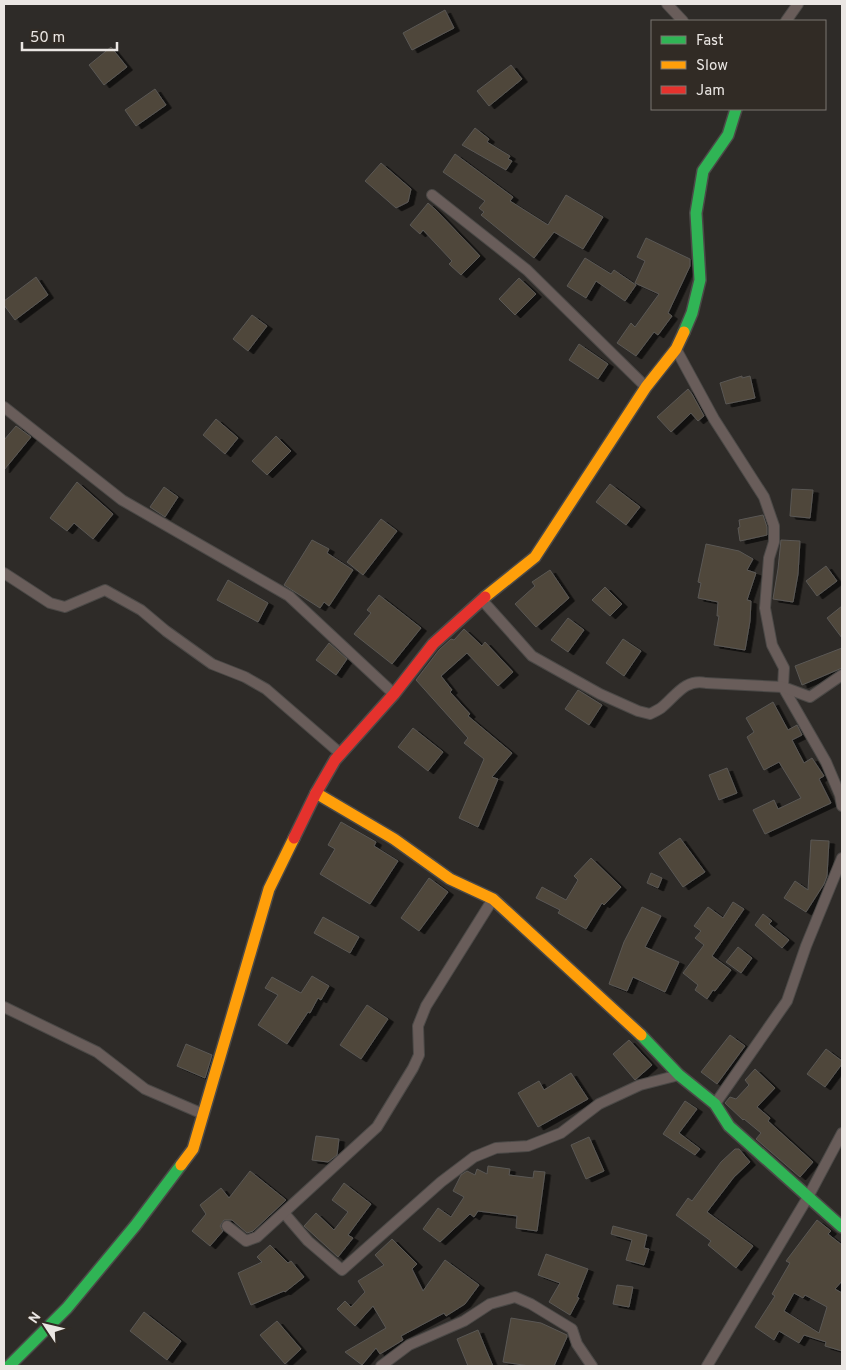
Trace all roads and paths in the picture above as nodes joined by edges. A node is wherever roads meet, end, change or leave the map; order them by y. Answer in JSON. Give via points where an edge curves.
{"nodes":[{"id":1,"x":667,"y":4,"type":"edge"},
{"id":2,"x":798,"y":4,"type":"edge"},
{"id":3,"x":682,"y":20,"type":"edge"},
{"id":4,"x":787,"y":20,"type":"edge"},
{"id":5,"x":736,"y":110,"type":"edge"},
{"id":6,"x":432,"y":195,"type":"dead end"},
{"id":7,"x":676,"y":348,"type":"junction"},
{"id":8,"x":646,"y":387,"type":"junction"},
{"id":9,"x":4,"y":407,"type":"edge"},
{"id":10,"x":4,"y":573,"type":"edge"},
{"id":11,"x":482,"y":600,"type":"junction"},
{"id":12,"x":842,"y":675,"type":"edge"},
{"id":13,"x":783,"y":687,"type":"junction"},
{"id":14,"x":394,"y":694,"type":"junction"},
{"id":15,"x":341,"y":754,"type":"junction"},
{"id":16,"x":316,"y":792,"type":"junction"},
{"id":17,"x":842,"y":806,"type":"edge"},
{"id":18,"x":842,"y":858,"type":"edge"},
{"id":19,"x":493,"y":899,"type":"junction"},
{"id":20,"x":4,"y":1007,"type":"edge"},
{"id":21,"x":678,"y":1075,"type":"junction"},
{"id":22,"x":715,"y":1104,"type":"junction"},
{"id":23,"x":203,"y":1114,"type":"junction"},
{"id":24,"x":842,"y":1134,"type":"edge"},
{"id":25,"x":808,"y":1197,"type":"junction"},
{"id":26,"x":284,"y":1213,"type":"junction"},
{"id":27,"x":226,"y":1226,"type":"dead end"},
{"id":28,"x":842,"y":1227,"type":"edge"},
{"id":29,"x":9,"y":1366,"type":"edge"},
{"id":30,"x":381,"y":1366,"type":"edge"},
{"id":31,"x":592,"y":1366,"type":"edge"},
{"id":32,"x":707,"y":1366,"type":"edge"}],
"edges":[{"from":1,"to":3,"type":"street"},
{"from":2,"to":4,"type":"street"},
{"from":5,"to":7,"type":"street","via":[[728,135],[703,171],[696,213],[700,280],[692,313]]},
{"from":6,"to":8,"type":"street","via":[[527,270]]},
{"from":7,"to":8,"type":"street"},
{"from":7,"to":13,"type":"street","via":[[714,419],[764,497],[774,526],[765,608],[772,644],[784,668]]},
{"from":8,"to":11,"type":"street","via":[[535,557]]},
{"from":9,"to":14,"type":"street","via":[[122,500],[289,596]]},
{"from":10,"to":15,"type":"street","via":[[50,603],[66,607],[106,590],[141,610],[212,664],[266,689]]},
{"from":11,"to":13,"type":"street","via":[[532,656],[638,711],[650,714],[681,689],[698,681]]},
{"from":11,"to":14,"type":"street","via":[[433,644]]},
{"from":12,"to":13,"type":"street","via":[[810,697]]},
{"from":13,"to":17,"type":"street","via":[[826,762]]},
{"from":14,"to":15,"type":"street"},
{"from":15,"to":16,"type":"street"},
{"from":16,"to":19,"type":"street","via":[[394,839],[450,879]]},
{"from":16,"to":23,"type":"street","via":[[269,889]]},
{"from":18,"to":22,"type":"street","via":[[787,1001]]},
{"from":19,"to":21,"type":"street","via":[[638,1032]]},
{"from":19,"to":26,"type":"street","via":[[426,1006],[418,1026],[419,1055],[378,1127]]},
{"from":20,"to":23,"type":"street","via":[[98,1052],[145,1089]]},
{"from":21,"to":22,"type":"street"},
{"from":21,"to":26,"type":"street","via":[[640,1085],[599,1104],[562,1134],[528,1146],[496,1148],[474,1157],[342,1270],[308,1241]]},
{"from":22,"to":25,"type":"street","via":[[729,1126]]},
{"from":23,"to":29,"type":"street","via":[[192,1149],[135,1226],[67,1308]]},
{"from":24,"to":25,"type":"street"},
{"from":25,"to":28,"type":"street"},
{"from":25,"to":32,"type":"street"},
{"from":26,"to":27,"type":"street","via":[[246,1241]]},
{"from":30,"to":31,"type":"street","via":[[409,1345],[464,1321],[490,1304],[515,1297],[572,1329],[577,1344]]}]}
